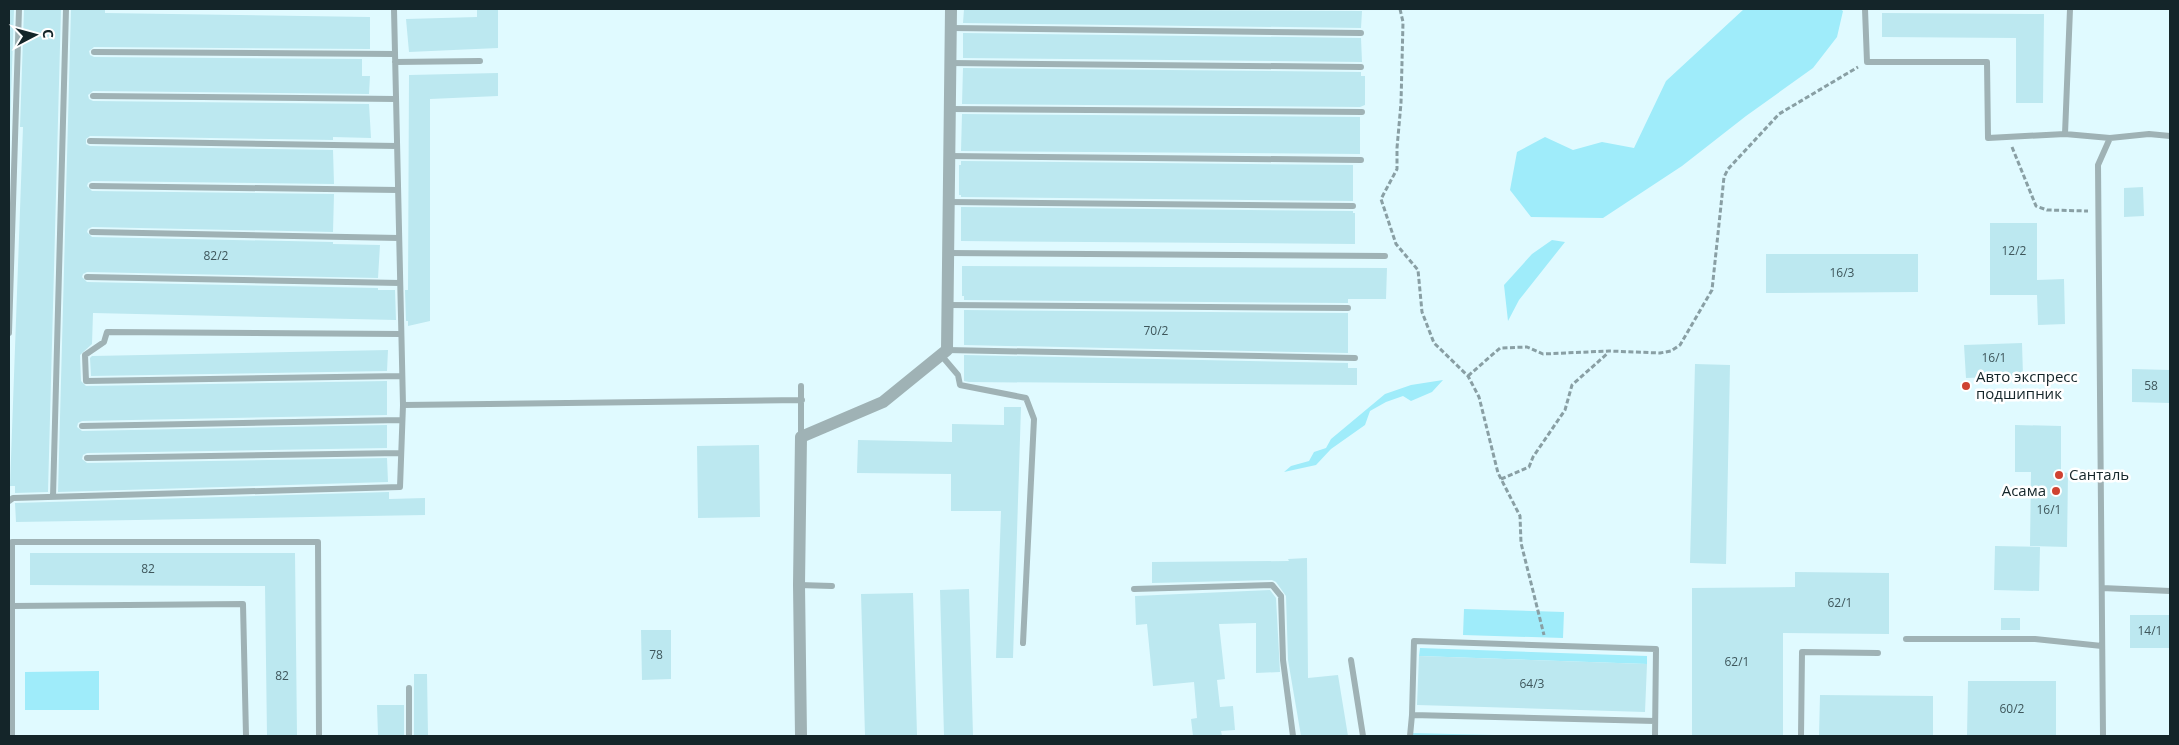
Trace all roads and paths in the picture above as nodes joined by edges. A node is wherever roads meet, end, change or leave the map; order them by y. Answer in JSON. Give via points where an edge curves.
{"nodes":[{"id":1,"x":19,"y":9,"type":"edge"},
{"id":2,"x":66,"y":9,"type":"edge"},
{"id":3,"x":394,"y":9,"type":"edge"},
{"id":4,"x":951,"y":9,"type":"edge"},
{"id":5,"x":1400,"y":9,"type":"edge"},
{"id":6,"x":1865,"y":9,"type":"edge"},
{"id":7,"x":2070,"y":9,"type":"edge"},
{"id":8,"x":951,"y":28,"type":"junction"},
{"id":9,"x":1361,"y":33,"type":"dead end"},
{"id":10,"x":94,"y":52,"type":"dead end"},
{"id":11,"x":395,"y":54,"type":"junction"},
{"id":12,"x":480,"y":61,"type":"dead end"},
{"id":13,"x":395,"y":62,"type":"junction"},
{"id":14,"x":1867,"y":62,"type":"junction"},
{"id":15,"x":950,"y":63,"type":"junction"},
{"id":16,"x":1361,"y":67,"type":"dead end"},
{"id":17,"x":92,"y":96,"type":"dead end"},
{"id":18,"x":396,"y":99,"type":"junction"},
{"id":19,"x":950,"y":109,"type":"junction"},
{"id":20,"x":1362,"y":112,"type":"dead end"},
{"id":21,"x":2065,"y":134,"type":"junction"},
{"id":22,"x":2170,"y":136,"type":"edge"},
{"id":23,"x":2008,"y":137,"type":"junction"},
{"id":24,"x":2110,"y":138,"type":"junction"},
{"id":25,"x":90,"y":141,"type":"dead end"},
{"id":26,"x":397,"y":146,"type":"junction"},
{"id":27,"x":949,"y":156,"type":"junction"},
{"id":28,"x":1361,"y":160,"type":"dead end"},
{"id":29,"x":92,"y":186,"type":"dead end"},
{"id":30,"x":398,"y":190,"type":"junction"},
{"id":31,"x":949,"y":202,"type":"junction"},
{"id":32,"x":1353,"y":206,"type":"dead end"},
{"id":33,"x":2097,"y":212,"type":"junction"},
{"id":34,"x":92,"y":232,"type":"dead end"},
{"id":35,"x":399,"y":238,"type":"junction"},
{"id":36,"x":948,"y":253,"type":"junction"},
{"id":37,"x":1385,"y":256,"type":"dead end"},
{"id":38,"x":87,"y":277,"type":"dead end"},
{"id":39,"x":400,"y":283,"type":"junction"},
{"id":40,"x":948,"y":304,"type":"junction"},
{"id":41,"x":1348,"y":308,"type":"dead end"},
{"id":42,"x":9,"y":333,"type":"edge"},
{"id":43,"x":401,"y":334,"type":"junction"},
{"id":44,"x":1609,"y":352,"type":"junction"},
{"id":45,"x":944,"y":353,"type":"junction"},
{"id":46,"x":1355,"y":358,"type":"dead end"},
{"id":47,"x":402,"y":376,"type":"junction"},
{"id":48,"x":1468,"y":376,"type":"junction"},
{"id":49,"x":801,"y":386,"type":"dead end"},
{"id":50,"x":802,"y":400,"type":"junction"},
{"id":51,"x":403,"y":405,"type":"junction"},
{"id":52,"x":402,"y":420,"type":"junction"},
{"id":53,"x":82,"y":426,"type":"dead end"},
{"id":54,"x":801,"y":437,"type":"junction"},
{"id":55,"x":401,"y":453,"type":"junction"},
{"id":56,"x":87,"y":458,"type":"dead end"},
{"id":57,"x":1501,"y":478,"type":"junction"},
{"id":58,"x":53,"y":497,"type":"junction"},
{"id":59,"x":9,"y":501,"type":"edge"},
{"id":60,"x":799,"y":585,"type":"junction"},
{"id":61,"x":832,"y":586,"type":"dead end"},
{"id":62,"x":2102,"y":588,"type":"junction"},
{"id":63,"x":1134,"y":589,"type":"dead end"},
{"id":64,"x":2170,"y":591,"type":"edge"},
{"id":65,"x":12,"y":606,"type":"junction"},
{"id":66,"x":1906,"y":638,"type":"dead end"},
{"id":67,"x":1023,"y":643,"type":"dead end"},
{"id":68,"x":1546,"y":645,"type":"junction"},
{"id":69,"x":2102,"y":646,"type":"junction"},
{"id":70,"x":1878,"y":653,"type":"dead end"},
{"id":71,"x":1351,"y":660,"type":"dead end"},
{"id":72,"x":408,"y":688,"type":"dead end"},
{"id":73,"x":1412,"y":715,"type":"junction"},
{"id":74,"x":1655,"y":721,"type":"junction"},
{"id":75,"x":12,"y":736,"type":"edge"},
{"id":76,"x":246,"y":736,"type":"edge"},
{"id":77,"x":320,"y":736,"type":"edge"},
{"id":78,"x":409,"y":736,"type":"edge"},
{"id":79,"x":801,"y":736,"type":"edge"},
{"id":80,"x":1293,"y":736,"type":"edge"},
{"id":81,"x":1362,"y":736,"type":"edge"},
{"id":82,"x":1410,"y":736,"type":"edge"},
{"id":83,"x":1655,"y":736,"type":"edge"},
{"id":84,"x":1801,"y":736,"type":"edge"},
{"id":85,"x":2103,"y":736,"type":"edge"}],
"edges":[{"from":1,"to":42,"type":"lane"},
{"from":2,"to":58,"type":"lane"},
{"from":3,"to":11,"type":"lane"},
{"from":4,"to":8,"type":"street"},
{"from":5,"to":48,"type":"path","via":[[1403,22],[1398,169],[1381,199],[1396,244],[1418,270],[1422,312],[1434,343]]},
{"from":6,"to":14,"type":"lane"},
{"from":7,"to":21,"type":"lane"},
{"from":8,"to":9,"type":"lane"},
{"from":8,"to":15,"type":"street"},
{"from":10,"to":11,"type":"lane"},
{"from":11,"to":13,"type":"lane"},
{"from":12,"to":13,"type":"lane"},
{"from":13,"to":18,"type":"lane"},
{"from":14,"to":23,"type":"lane","via":[[1987,62],[1988,138]]},
{"from":14,"to":44,"type":"path","via":[[1779,114],[1728,169],[1724,177],[1712,290],[1680,345],[1660,353]]},
{"from":15,"to":16,"type":"lane"},
{"from":15,"to":19,"type":"street"},
{"from":17,"to":18,"type":"lane"},
{"from":18,"to":26,"type":"lane"},
{"from":19,"to":20,"type":"lane"},
{"from":19,"to":27,"type":"street"},
{"from":21,"to":23,"type":"lane"},
{"from":21,"to":24,"type":"lane"},
{"from":22,"to":24,"type":"lane","via":[[2149,134]]},
{"from":23,"to":33,"type":"path","via":[[2036,206],[2047,210]]},
{"from":24,"to":33,"type":"lane","via":[[2098,165]]},
{"from":25,"to":26,"type":"lane"},
{"from":26,"to":30,"type":"lane"},
{"from":27,"to":28,"type":"lane"},
{"from":27,"to":31,"type":"street"},
{"from":29,"to":30,"type":"lane"},
{"from":30,"to":35,"type":"lane"},
{"from":31,"to":32,"type":"lane"},
{"from":31,"to":36,"type":"street"},
{"from":33,"to":62,"type":"lane"},
{"from":34,"to":35,"type":"lane"},
{"from":35,"to":39,"type":"lane"},
{"from":36,"to":37,"type":"lane"},
{"from":36,"to":40,"type":"street"},
{"from":38,"to":39,"type":"lane"},
{"from":39,"to":43,"type":"lane"},
{"from":40,"to":41,"type":"lane"},
{"from":40,"to":45,"type":"street"},
{"from":43,"to":47,"type":"lane"},
{"from":43,"to":47,"type":"lane","via":[[107,332],[104,342],[85,355],[86,381]]},
{"from":44,"to":48,"type":"path","via":[[1543,354],[1527,346],[1500,348]]},
{"from":44,"to":57,"type":"path","via":[[1572,385],[1565,410],[1529,467]]},
{"from":45,"to":46,"type":"lane"},
{"from":45,"to":54,"type":"street","via":[[883,402]]},
{"from":45,"to":67,"type":"lane","via":[[958,375],[960,385],[1026,398],[1034,419]]},
{"from":47,"to":51,"type":"lane"},
{"from":48,"to":57,"type":"path","via":[[1479,397]]},
{"from":49,"to":50,"type":"lane"},
{"from":50,"to":51,"type":"lane"},
{"from":50,"to":54,"type":"lane"},
{"from":51,"to":52,"type":"lane"},
{"from":52,"to":53,"type":"lane"},
{"from":52,"to":55,"type":"lane"},
{"from":54,"to":60,"type":"street"},
{"from":55,"to":56,"type":"lane"},
{"from":55,"to":58,"type":"lane","via":[[400,487]]},
{"from":57,"to":68,"type":"path","via":[[1520,516],[1521,543]]},
{"from":58,"to":59,"type":"lane","via":[[14,498]]},
{"from":60,"to":61,"type":"lane"},
{"from":60,"to":79,"type":"street"},
{"from":62,"to":64,"type":"lane"},
{"from":62,"to":69,"type":"lane"},
{"from":63,"to":80,"type":"lane","via":[[1272,585],[1281,596],[1283,660]]},
{"from":65,"to":75,"type":"lane"},
{"from":65,"to":76,"type":"lane","via":[[243,604]]},
{"from":65,"to":77,"type":"lane","via":[[12,542],[318,542]]},
{"from":66,"to":69,"type":"lane","via":[[2036,639]]},
{"from":68,"to":73,"type":"lane","via":[[1414,641]]},
{"from":68,"to":74,"type":"lane","via":[[1656,649]]},
{"from":69,"to":85,"type":"lane"},
{"from":70,"to":84,"type":"lane","via":[[1802,652]]},
{"from":71,"to":81,"type":"lane"},
{"from":72,"to":78,"type":"lane"},
{"from":73,"to":74,"type":"lane"},
{"from":73,"to":82,"type":"lane"},
{"from":74,"to":83,"type":"lane"}]}
